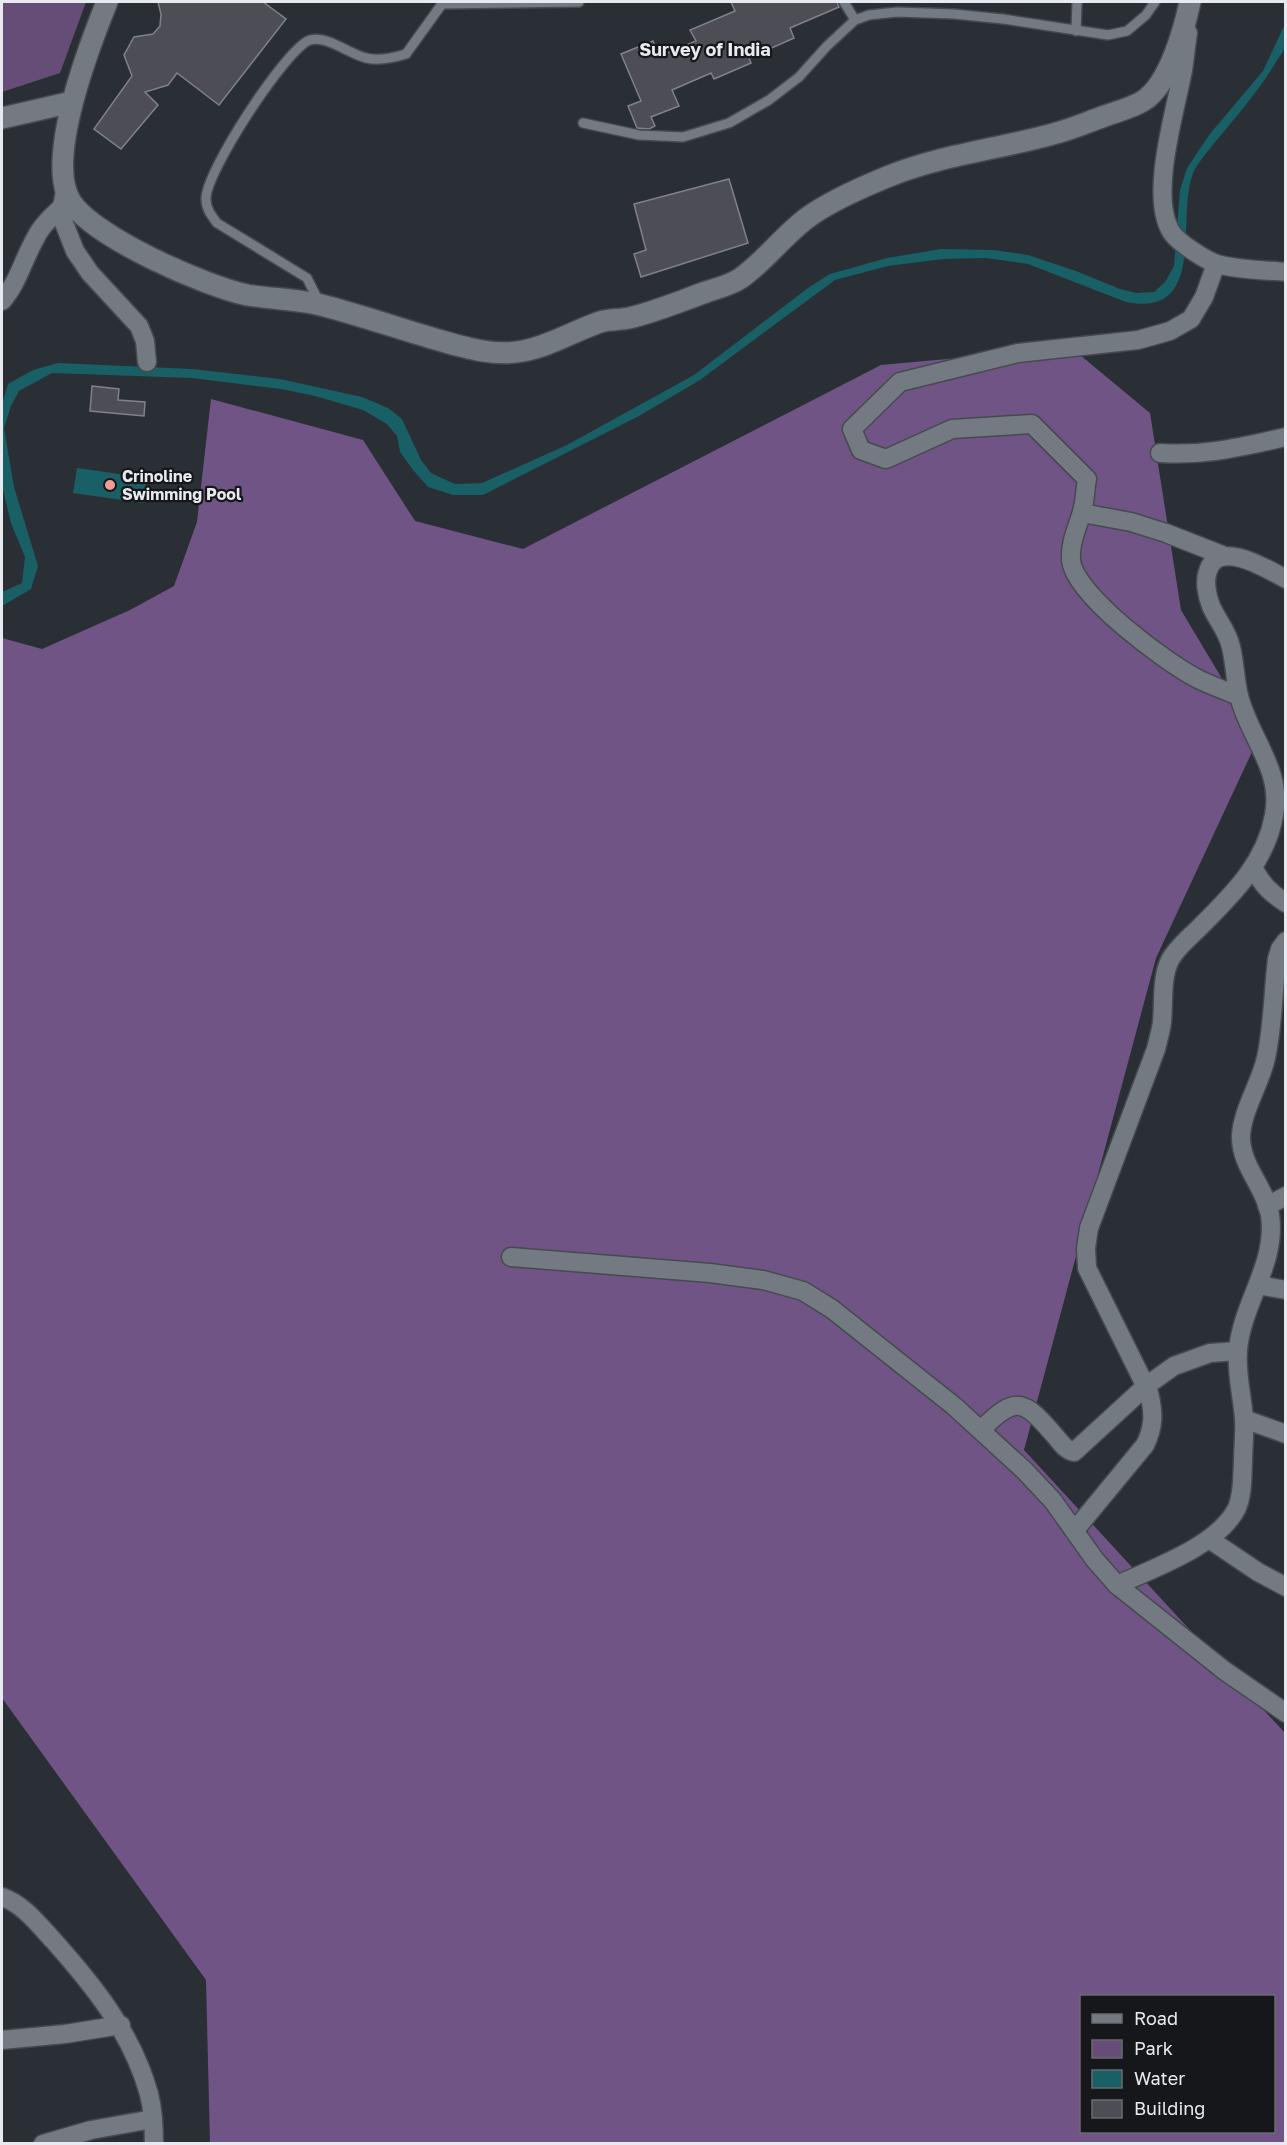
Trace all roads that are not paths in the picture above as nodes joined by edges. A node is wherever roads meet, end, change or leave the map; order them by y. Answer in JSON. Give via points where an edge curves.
{"nodes":[{"id":1,"x":107,"y":2,"type":"edge"},
{"id":2,"x":579,"y":2,"type":"edge"},
{"id":3,"x":844,"y":2,"type":"edge"},
{"id":4,"x":1077,"y":2,"type":"edge"},
{"id":5,"x":1155,"y":2,"type":"edge"},
{"id":6,"x":1191,"y":2,"type":"edge"},
{"id":7,"x":441,"y":3,"type":"edge"},
{"id":8,"x":855,"y":20,"type":"junction"},
{"id":9,"x":1076,"y":31,"type":"junction"},
{"id":10,"x":72,"y":102,"type":"junction"},
{"id":11,"x":2,"y":118,"type":"edge"},
{"id":12,"x":583,"y":123,"type":"dead end"},
{"id":13,"x":64,"y":196,"type":"junction"},
{"id":14,"x":1216,"y":264,"type":"junction"},
{"id":15,"x":1286,"y":272,"type":"edge"},
{"id":16,"x":2,"y":301,"type":"edge"},
{"id":17,"x":319,"y":304,"type":"junction"},
{"id":18,"x":147,"y":362,"type":"dead end"},
{"id":19,"x":1286,"y":437,"type":"edge"},
{"id":20,"x":1160,"y":453,"type":"dead end"},
{"id":21,"x":1082,"y":513,"type":"junction"},
{"id":22,"x":1222,"y":555,"type":"junction"},
{"id":23,"x":1286,"y":579,"type":"edge"},
{"id":24,"x":1239,"y":696,"type":"junction"},
{"id":25,"x":1281,"y":787,"type":"edge"},
{"id":26,"x":1253,"y":868,"type":"junction"},
{"id":27,"x":1286,"y":903,"type":"edge"},
{"id":28,"x":1286,"y":941,"type":"edge"},
{"id":29,"x":1286,"y":1196,"type":"edge"},
{"id":30,"x":1267,"y":1206,"type":"junction"},
{"id":31,"x":511,"y":1257,"type":"dead end"},
{"id":32,"x":1258,"y":1285,"type":"junction"},
{"id":33,"x":1286,"y":1290,"type":"edge"},
{"id":34,"x":1238,"y":1351,"type":"junction"},
{"id":35,"x":1146,"y":1386,"type":"junction"},
{"id":36,"x":1244,"y":1419,"type":"junction"},
{"id":37,"x":981,"y":1430,"type":"junction"},
{"id":38,"x":1286,"y":1434,"type":"edge"},
{"id":39,"x":1075,"y":1530,"type":"junction"},
{"id":40,"x":1209,"y":1539,"type":"junction"},
{"id":41,"x":1117,"y":1585,"type":"junction"},
{"id":42,"x":1286,"y":1587,"type":"edge"},
{"id":43,"x":1286,"y":1713,"type":"edge"},
{"id":44,"x":2,"y":1897,"type":"edge"},
{"id":45,"x":121,"y":2025,"type":"junction"},
{"id":46,"x":2,"y":2040,"type":"edge"},
{"id":47,"x":153,"y":2119,"type":"junction"},
{"id":48,"x":42,"y":2144,"type":"edge"},
{"id":49,"x":154,"y":2144,"type":"edge"}],
"edges":[{"from":1,"to":10,"type":"street"},
{"from":2,"to":7,"type":"lane"},
{"from":3,"to":8,"type":"lane"},
{"from":4,"to":9,"type":"lane"},
{"from":5,"to":9,"type":"lane","via":[[1127,31],[1108,35]]},
{"from":6,"to":14,"type":"street","via":[[1162,190],[1172,233]]},
{"from":6,"to":17,"type":"street","via":[[1160,85],[1144,101],[1060,132],[890,176],[808,217],[738,280],[658,310],[606,320],[542,346],[504,353],[456,345]]},
{"from":7,"to":17,"type":"lane","via":[[406,54],[387,59],[367,58],[325,41],[310,40],[297,49],[236,132],[209,183],[208,211],[217,223],[307,278]]},
{"from":8,"to":9,"type":"lane","via":[[897,12],[954,14]]},
{"from":8,"to":12,"type":"lane","via":[[799,77],[729,123],[683,137],[639,135]]},
{"from":10,"to":11,"type":"street"},
{"from":10,"to":13,"type":"street","via":[[65,142]]},
{"from":13,"to":16,"type":"street","via":[[35,238]]},
{"from":13,"to":17,"type":"street","via":[[86,218],[139,252],[199,280],[245,294]]},
{"from":13,"to":18,"type":"street","via":[[64,223],[75,251],[139,326]]},
{"from":14,"to":15,"type":"street"},
{"from":14,"to":21,"type":"street","via":[[1191,319],[1170,331],[1138,340],[1018,353],[900,382],[852,429],[861,450],[886,459],[952,429],[1032,424],[1087,478]]},
{"from":19,"to":20,"type":"street","via":[[1212,453]]},
{"from":21,"to":22,"type":"street","via":[[1131,522]]},
{"from":21,"to":24,"type":"street","via":[[1071,543],[1071,563],[1100,604],[1171,663]]},
{"from":22,"to":23,"type":"street","via":[[1236,556]]},
{"from":22,"to":24,"type":"street","via":[[1210,563],[1206,588],[1231,646]]},
{"from":24,"to":25,"type":"street","via":[[1248,725]]},
{"from":25,"to":26,"type":"street","via":[[1268,841]]},
{"from":26,"to":27,"type":"street","via":[[1271,894]]},
{"from":26,"to":35,"type":"street","via":[[1170,960],[1156,1049],[1089,1228],[1088,1268]]},
{"from":28,"to":30,"type":"street","via":[[1277,959],[1266,1059],[1241,1133],[1241,1149]]},
{"from":29,"to":30,"type":"street"},
{"from":30,"to":32,"type":"street","via":[[1271,1240]]},
{"from":31,"to":37,"type":"street","via":[[721,1275],[763,1280],[803,1291],[832,1309]]},
{"from":32,"to":33,"type":"street"},
{"from":32,"to":34,"type":"street","via":[[1243,1322]]},
{"from":34,"to":35,"type":"street","via":[[1191,1359]]},
{"from":34,"to":36,"type":"street"},
{"from":35,"to":37,"type":"street","via":[[1074,1452],[1066,1449],[1025,1407],[1004,1408]]},
{"from":35,"to":39,"type":"street","via":[[1154,1412],[1145,1445]]},
{"from":36,"to":38,"type":"street"},
{"from":36,"to":40,"type":"street","via":[[1242,1486],[1237,1507]]},
{"from":37,"to":39,"type":"street","via":[[1046,1493]]},
{"from":39,"to":41,"type":"street"},
{"from":40,"to":41,"type":"street"},
{"from":40,"to":42,"type":"street"},
{"from":41,"to":43,"type":"street","via":[[1225,1671]]},
{"from":44,"to":45,"type":"street","via":[[11,1899],[28,1913],[80,1970]]},
{"from":45,"to":46,"type":"street"},
{"from":45,"to":47,"type":"street","via":[[149,2094]]},
{"from":47,"to":48,"type":"street"},
{"from":47,"to":49,"type":"street"}]}
